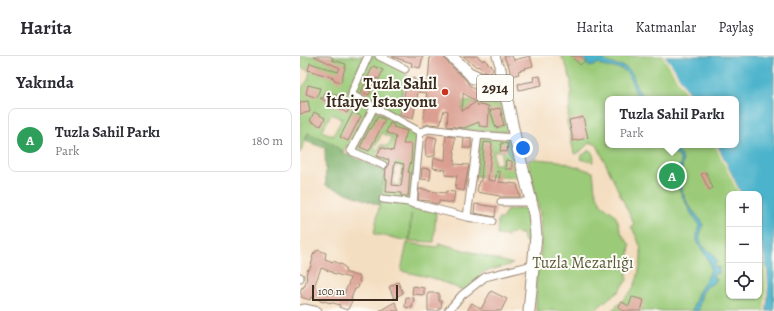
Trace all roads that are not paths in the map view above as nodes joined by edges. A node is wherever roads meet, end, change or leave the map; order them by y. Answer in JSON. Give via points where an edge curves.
{"nodes":[{"id":1,"x":368,"y":56,"type":"edge"},
{"id":2,"x":379,"y":56,"type":"edge"},
{"id":3,"x":451,"y":56,"type":"edge"},
{"id":4,"x":496,"y":56,"type":"edge"},
{"id":5,"x":405,"y":69,"type":"dead end"},
{"id":6,"x":501,"y":72,"type":"junction"},
{"id":7,"x":489,"y":87,"type":"junction"},
{"id":8,"x":507,"y":100,"type":"junction"},
{"id":9,"x":374,"y":107,"type":"junction"},
{"id":10,"x":510,"y":112,"type":"junction"},
{"id":11,"x":420,"y":132,"type":"junction"},
{"id":12,"x":478,"y":135,"type":"junction"},
{"id":13,"x":515,"y":138,"type":"junction"},
{"id":14,"x":383,"y":165,"type":"dead end"},
{"id":15,"x":383,"y":199,"type":"dead end"},
{"id":16,"x":501,"y":202,"type":"dead end"},
{"id":17,"x":531,"y":202,"type":"junction"},
{"id":18,"x":413,"y":204,"type":"junction"},
{"id":19,"x":467,"y":217,"type":"junction"},
{"id":20,"x":492,"y":221,"type":"dead end"},
{"id":21,"x":533,"y":266,"type":"junction"},
{"id":22,"x":300,"y":309,"type":"edge"},
{"id":23,"x":318,"y":311,"type":"edge"},
{"id":24,"x":448,"y":311,"type":"edge"},
{"id":25,"x":529,"y":311,"type":"edge"}],
"edges":[{"from":1,"to":9,"type":"street","via":[[352,95]]},
{"from":2,"to":5,"type":"street"},
{"from":3,"to":7,"type":"main road","number":"2914","via":[[474,80]]},
{"from":4,"to":6,"type":"street"},
{"from":6,"to":7,"type":"main road","via":[[500,81]]},
{"from":6,"to":8,"type":"main road"},
{"from":7,"to":8,"type":"main road","number":"2914","via":[[503,93]]},
{"from":7,"to":10,"type":"main road","number":"2914"},
{"from":8,"to":10,"type":"main road","number":"2914"},
{"from":9,"to":11,"type":"street"},
{"from":9,"to":14,"type":"street","via":[[350,151]]},
{"from":10,"to":13,"type":"main road"},
{"from":11,"to":12,"type":"street","via":[[429,129]]},
{"from":11,"to":18,"type":"street"},
{"from":12,"to":13,"type":"street"},
{"from":12,"to":19,"type":"street"},
{"from":13,"to":17,"type":"main road"},
{"from":15,"to":18,"type":"street"},
{"from":16,"to":17,"type":"street"},
{"from":17,"to":21,"type":"main road","via":[[536,236]]},
{"from":18,"to":19,"type":"street"},
{"from":19,"to":20,"type":"street"},
{"from":21,"to":24,"type":"street","via":[[485,277],[462,295]]},
{"from":21,"to":25,"type":"main road"},
{"from":22,"to":23,"type":"street"}]}
